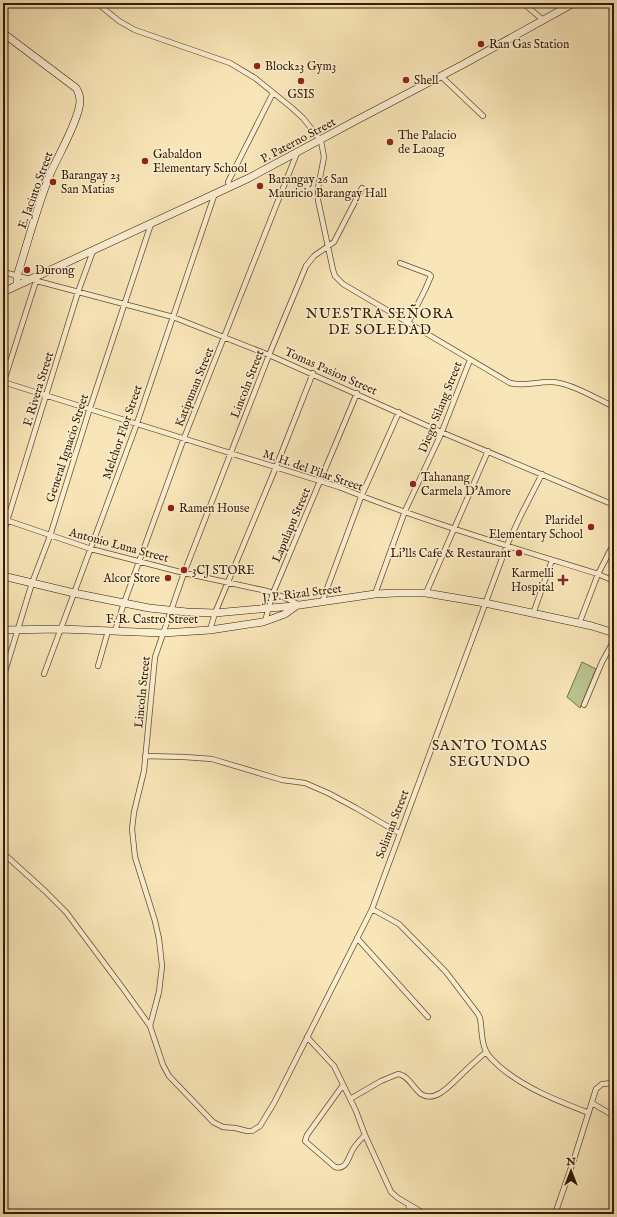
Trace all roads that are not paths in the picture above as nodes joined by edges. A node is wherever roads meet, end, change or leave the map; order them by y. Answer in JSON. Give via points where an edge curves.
{"nodes":[{"id":1,"x":97,"y":3,"type":"edge"},
{"id":2,"x":523,"y":3,"type":"edge"},
{"id":3,"x":574,"y":3,"type":"edge"},
{"id":4,"x":543,"y":20,"type":"junction"},
{"id":5,"x":3,"y":33,"type":"edge"},
{"id":6,"x":442,"y":77,"type":"junction"},
{"id":7,"x":273,"y":93,"type":"junction"},
{"id":8,"x":483,"y":116,"type":"dead end"},
{"id":9,"x":321,"y":141,"type":"junction"},
{"id":10,"x":297,"y":153,"type":"junction"},
{"id":11,"x":231,"y":188,"type":"junction"},
{"id":12,"x":362,"y":188,"type":"dead end"},
{"id":13,"x":214,"y":196,"type":"junction"},
{"id":14,"x":151,"y":224,"type":"junction"},
{"id":15,"x":328,"y":247,"type":"junction"},
{"id":16,"x":93,"y":251,"type":"junction"},
{"id":17,"x":400,"y":263,"type":"dead end"},
{"id":18,"x":3,"y":272,"type":"edge"},
{"id":19,"x":17,"y":276,"type":"junction"},
{"id":20,"x":34,"y":280,"type":"junction"},
{"id":21,"x":17,"y":285,"type":"junction"},
{"id":22,"x":3,"y":292,"type":"edge"},
{"id":23,"x":78,"y":292,"type":"junction"},
{"id":24,"x":125,"y":304,"type":"junction"},
{"id":25,"x":173,"y":317,"type":"junction"},
{"id":26,"x":408,"y":323,"type":"junction"},
{"id":27,"x":225,"y":337,"type":"junction"},
{"id":28,"x":269,"y":354,"type":"junction"},
{"id":29,"x":470,"y":360,"type":"junction"},
{"id":30,"x":313,"y":373,"type":"junction"},
{"id":31,"x":3,"y":383,"type":"edge"},
{"id":32,"x":357,"y":393,"type":"junction"},
{"id":33,"x":47,"y":396,"type":"junction"},
{"id":34,"x":614,"y":407,"type":"edge"},
{"id":35,"x":90,"y":409,"type":"junction"},
{"id":36,"x":399,"y":412,"type":"junction"},
{"id":37,"x":136,"y":423,"type":"junction"},
{"id":38,"x":441,"y":432,"type":"junction"},
{"id":39,"x":184,"y":438,"type":"junction"},
{"id":40,"x":488,"y":451,"type":"junction"},
{"id":41,"x":231,"y":453,"type":"junction"},
{"id":42,"x":276,"y":467,"type":"junction"},
{"id":43,"x":542,"y":474,"type":"junction"},
{"id":44,"x":320,"y":482,"type":"junction"},
{"id":45,"x":362,"y":497,"type":"junction"},
{"id":46,"x":614,"y":505,"type":"edge"},
{"id":47,"x":405,"y":511,"type":"junction"},
{"id":48,"x":5,"y":520,"type":"edge"},
{"id":49,"x":454,"y":528,"type":"junction"},
{"id":50,"x":3,"y":534,"type":"edge"},
{"id":51,"x":50,"y":536,"type":"junction"},
{"id":52,"x":614,"y":543,"type":"edge"},
{"id":53,"x":507,"y":545,"type":"junction"},
{"id":54,"x":91,"y":549,"type":"junction"},
{"id":55,"x":552,"y":560,"type":"junction"},
{"id":56,"x":139,"y":562,"type":"junction"},
{"id":57,"x":184,"y":573,"type":"junction"},
{"id":58,"x":598,"y":574,"type":"junction"},
{"id":59,"x":3,"y":576,"type":"edge"},
{"id":60,"x":614,"y":581,"type":"edge"},
{"id":61,"x":32,"y":583,"type":"junction"},
{"id":62,"x":227,"y":583,"type":"junction"},
{"id":63,"x":74,"y":593,"type":"junction"},
{"id":64,"x":273,"y":593,"type":"junction"},
{"id":65,"x":426,"y":593,"type":"junction"},
{"id":66,"x":375,"y":594,"type":"junction"},
{"id":67,"x":322,"y":602,"type":"junction"},
{"id":68,"x":124,"y":603,"type":"junction"},
{"id":69,"x":485,"y":603,"type":"junction"},
{"id":70,"x":298,"y":605,"type":"junction"},
{"id":71,"x":268,"y":608,"type":"junction"},
{"id":72,"x":171,"y":611,"type":"junction"},
{"id":73,"x":215,"y":613,"type":"junction"},
{"id":74,"x":533,"y":614,"type":"junction"},
{"id":75,"x":265,"y":621,"type":"junction"},
{"id":76,"x":579,"y":624,"type":"junction"},
{"id":77,"x":61,"y":629,"type":"junction"},
{"id":78,"x":3,"y":630,"type":"edge"},
{"id":79,"x":18,"y":630,"type":"junction"},
{"id":80,"x":210,"y":630,"type":"junction"},
{"id":81,"x":112,"y":631,"type":"junction"},
{"id":82,"x":163,"y":633,"type":"junction"},
{"id":83,"x":614,"y":633,"type":"edge"},
{"id":84,"x":614,"y":640,"type":"edge"},
{"id":85,"x":98,"y":666,"type":"dead end"},
{"id":86,"x":44,"y":674,"type":"dead end"},
{"id":87,"x":3,"y":678,"type":"edge"},
{"id":88,"x":584,"y":705,"type":"dead end"},
{"id":89,"x":145,"y":756,"type":"junction"},
{"id":90,"x":399,"y":833,"type":"junction"},
{"id":91,"x":3,"y":853,"type":"edge"},
{"id":92,"x":372,"y":909,"type":"junction"},
{"id":93,"x":357,"y":938,"type":"junction"},
{"id":94,"x":428,"y":1017,"type":"dead end"},
{"id":95,"x":150,"y":1026,"type":"junction"},
{"id":96,"x":307,"y":1037,"type":"junction"},
{"id":97,"x":486,"y":1052,"type":"junction"},
{"id":98,"x":614,"y":1084,"type":"edge"},
{"id":99,"x":343,"y":1085,"type":"junction"},
{"id":100,"x":350,"y":1099,"type":"junction"},
{"id":101,"x":592,"y":1103,"type":"junction"},
{"id":102,"x":590,"y":1113,"type":"junction"},
{"id":103,"x":614,"y":1116,"type":"edge"},
{"id":104,"x":365,"y":1135,"type":"junction"},
{"id":105,"x":408,"y":1204,"type":"junction"},
{"id":106,"x":411,"y":1214,"type":"edge"},
{"id":107,"x":424,"y":1214,"type":"edge"},
{"id":108,"x":555,"y":1214,"type":"edge"}],
"edges":[{"from":1,"to":7,"type":"street","via":[[135,30],[230,63],[256,78]]},
{"from":2,"to":4,"type":"street"},
{"from":3,"to":4,"type":"main road","name":"P. Paterno Street"},
{"from":4,"to":6,"type":"main road","name":"P. Paterno Street"},
{"from":5,"to":19,"type":"main road","name":"E. Jacinto Street","via":[[76,88],[80,96],[80,106],[39,203]]},
{"from":6,"to":8,"type":"street"},
{"from":6,"to":9,"type":"main road","name":"P. Paterno Street","via":[[354,121]]},
{"from":7,"to":9,"type":"street","via":[[303,118]]},
{"from":7,"to":11,"type":"street","via":[[228,182]]},
{"from":9,"to":10,"type":"main road","name":"P. Paterno Street"},
{"from":9,"to":15,"type":"street","via":[[324,157],[318,200]]},
{"from":10,"to":11,"type":"main road","name":"P. Paterno Street"},
{"from":10,"to":27,"type":"street","name":"Katipunan Street"},
{"from":11,"to":13,"type":"main road","name":"P. Paterno Street"},
{"from":12,"to":15,"type":"street","name":"Lincoln Street","via":[[334,242]]},
{"from":13,"to":14,"type":"main road","name":"P. Paterno Street"},
{"from":13,"to":25,"type":"street","name":"Melchor Flor Street"},
{"from":14,"to":16,"type":"main road","name":"P. Paterno Street"},
{"from":14,"to":24,"type":"street","name":"General Ignacio Street"},
{"from":15,"to":26,"type":"street","via":[[335,276],[339,280]]},
{"from":15,"to":28,"type":"street","name":"Lincoln Street","via":[[314,256],[306,266]]},
{"from":16,"to":20,"type":"main road","name":"P. Paterno Street"},
{"from":16,"to":23,"type":"street","name":"F. Rivera Street"},
{"from":17,"to":26,"type":"street","via":[[431,276]]},
{"from":18,"to":19,"type":"street","name":"Tomas Pasion Street"},
{"from":19,"to":20,"type":"street","name":"Tomas Pasion Street"},
{"from":19,"to":21,"type":"main road","name":"E. Jacinto Street"},
{"from":20,"to":21,"type":"main road","name":"P. Paterno Street"},
{"from":20,"to":23,"type":"street","name":"Tomas Pasion Street"},
{"from":20,"to":31,"type":"street"},
{"from":21,"to":22,"type":"main road","name":"P. Paterno Street"},
{"from":23,"to":24,"type":"street","name":"Tomas Pasion Street"},
{"from":23,"to":33,"type":"street","name":"F. Rivera Street"},
{"from":24,"to":25,"type":"street","name":"Tomas Pasion Street"},
{"from":24,"to":35,"type":"street","name":"General Ignacio Street"},
{"from":25,"to":27,"type":"street","name":"Tomas Pasion Street"},
{"from":25,"to":37,"type":"street","name":"Melchor Flor Street"},
{"from":26,"to":29,"type":"street"},
{"from":27,"to":28,"type":"street","name":"Tomas Pasion Street"},
{"from":27,"to":39,"type":"street","name":"Katipunan Street"},
{"from":28,"to":30,"type":"street","name":"Tomas Pasion Street"},
{"from":28,"to":41,"type":"street","name":"Lincoln Street"},
{"from":29,"to":34,"type":"street","via":[[510,383],[522,385],[555,382]]},
{"from":29,"to":38,"type":"street","name":"Diego Silang Street"},
{"from":30,"to":32,"type":"street","name":"Tomas Pasion Street"},
{"from":30,"to":42,"type":"street"},
{"from":31,"to":33,"type":"street","name":"M. H. del Pilar Street"},
{"from":32,"to":36,"type":"street","name":"Tomas Pasion Street"},
{"from":32,"to":44,"type":"street","name":"Lapulapu Street"},
{"from":33,"to":35,"type":"street","name":"M. H. del Pilar Street"},
{"from":33,"to":48,"type":"street","name":"F. Rivera Street"},
{"from":35,"to":37,"type":"street","name":"M. H. del Pilar Street"},
{"from":35,"to":51,"type":"street","name":"General Ignacio Street"},
{"from":36,"to":38,"type":"street","name":"Tomas Pasion Street"},
{"from":36,"to":45,"type":"street"},
{"from":37,"to":39,"type":"street","name":"M. H. del Pilar Street"},
{"from":37,"to":54,"type":"street","name":"Melchor Flor Street"},
{"from":38,"to":40,"type":"street","name":"Tomas Pasion Street"},
{"from":38,"to":47,"type":"street","name":"Diego Silang Street"},
{"from":39,"to":41,"type":"street","name":"M. H. del Pilar Street"},
{"from":39,"to":56,"type":"street","name":"Katipunan Street"},
{"from":40,"to":43,"type":"street","name":"Tomas Pasion Street"},
{"from":40,"to":49,"type":"street"},
{"from":41,"to":42,"type":"street","name":"M. H. del Pilar Street"},
{"from":41,"to":57,"type":"street","name":"Lincoln Street"},
{"from":42,"to":44,"type":"street","name":"M. H. del Pilar Street"},
{"from":42,"to":62,"type":"street"},
{"from":43,"to":46,"type":"street","name":"Tomas Pasion Street"},
{"from":43,"to":53,"type":"street","name":"Soliman Street"},
{"from":44,"to":45,"type":"street","name":"M. H. del Pilar Street"},
{"from":44,"to":64,"type":"street","name":"Lapulapu Street"},
{"from":45,"to":47,"type":"street","name":"M. H. del Pilar Street"},
{"from":45,"to":67,"type":"street"},
{"from":47,"to":49,"type":"street","name":"M. H. del Pilar Street"},
{"from":47,"to":66,"type":"street","name":"Diego Silang Street"},
{"from":48,"to":50,"type":"street","name":"F. Rivera Street"},
{"from":48,"to":51,"type":"street","name":"Antonio Luna Street"},
{"from":49,"to":53,"type":"street","name":"M. H. del Pilar Street"},
{"from":49,"to":65,"type":"street"},
{"from":51,"to":54,"type":"street","name":"Antonio Luna Street"},
{"from":51,"to":61,"type":"street","name":"General Ignacio Street"},
{"from":52,"to":58,"type":"street"},
{"from":53,"to":55,"type":"street","name":"M. H. del Pilar Street"},
{"from":53,"to":69,"type":"street","name":"Soliman Street"},
{"from":54,"to":56,"type":"street","name":"Antonio Luna Street"},
{"from":54,"to":63,"type":"street","name":"Melchor Flor Street"},
{"from":55,"to":58,"type":"street","name":"M. H. del Pilar Street"},
{"from":55,"to":74,"type":"street"},
{"from":56,"to":57,"type":"street","name":"Antonio Luna Street"},
{"from":56,"to":68,"type":"street","name":"Katipunan Street"},
{"from":57,"to":62,"type":"street","name":"Antonio Luna Street"},
{"from":57,"to":72,"type":"street","name":"Lincoln Street"},
{"from":58,"to":60,"type":"street","name":"M. H. del Pilar Street"},
{"from":58,"to":76,"type":"street"},
{"from":59,"to":61,"type":"main road","name":"J. P. Rizal Street"},
{"from":61,"to":63,"type":"main road","name":"J. P. Rizal Street"},
{"from":61,"to":79,"type":"street","name":"General Ignacio Street"},
{"from":62,"to":64,"type":"street","name":"Antonio Luna Street"},
{"from":62,"to":73,"type":"street"},
{"from":63,"to":68,"type":"main road","name":"J. P. Rizal Street"},
{"from":63,"to":77,"type":"street","name":"Melchor Flor Street"},
{"from":64,"to":70,"type":"street","name":"Antonio Luna Street"},
{"from":64,"to":71,"type":"street","name":"Lapulapu Street"},
{"from":65,"to":66,"type":"main road","name":"J. P. Rizal Street"},
{"from":65,"to":69,"type":"main road","name":"J. P. Rizal Street"},
{"from":66,"to":67,"type":"main road","name":"J. P. Rizal Street"},
{"from":67,"to":70,"type":"main road","name":"J. P. Rizal Street"},
{"from":68,"to":72,"type":"main road","name":"J. P. Rizal Street"},
{"from":68,"to":81,"type":"street","name":"Katipunan Street"},
{"from":69,"to":74,"type":"main road","name":"J. P. Rizal Street"},
{"from":69,"to":90,"type":"street","name":"Soliman Street"},
{"from":70,"to":71,"type":"main road","name":"J. P. Rizal Street"},
{"from":70,"to":75,"type":"main road","name":"F. R. Castro Street","via":[[285,614]]},
{"from":71,"to":73,"type":"main road","name":"J. P. Rizal Street"},
{"from":71,"to":75,"type":"street","name":"Lapulapu Street"},
{"from":72,"to":73,"type":"main road","name":"J. P. Rizal Street"},
{"from":72,"to":82,"type":"street","name":"Lincoln Street"},
{"from":73,"to":80,"type":"street"},
{"from":74,"to":76,"type":"main road","name":"J. P. Rizal Street"},
{"from":75,"to":80,"type":"main road","name":"F. R. Castro Street"},
{"from":76,"to":83,"type":"main road","name":"J. P. Rizal Street"},
{"from":77,"to":79,"type":"main road","name":"F. R. Castro Street"},
{"from":77,"to":81,"type":"main road","name":"F. R. Castro Street"},
{"from":77,"to":86,"type":"street","name":"Melchor Flor Street"},
{"from":78,"to":79,"type":"main road","name":"F. R. Castro Street"},
{"from":79,"to":87,"type":"street","name":"General Ignacio Street"},
{"from":80,"to":82,"type":"main road","name":"F. R. Castro Street"},
{"from":81,"to":82,"type":"main road","name":"F. R. Castro Street"},
{"from":81,"to":85,"type":"street","name":"Katipunan Street"},
{"from":82,"to":89,"type":"street","name":"Lincoln Street","via":[[155,657]]},
{"from":84,"to":88,"type":"street"},
{"from":89,"to":90,"type":"street","via":[[212,759],[266,776],[305,783]]},
{"from":89,"to":95,"type":"street","name":"Lincoln Street","via":[[132,835],[135,858],[160,939],[162,966],[159,992]]},
{"from":90,"to":92,"type":"street","name":"Soliman Street"},
{"from":91,"to":95,"type":"street","via":[[66,912]]},
{"from":92,"to":93,"type":"street","name":"Soliman Street"},
{"from":92,"to":97,"type":"street","via":[[399,924],[446,972],[478,1014]]},
{"from":93,"to":94,"type":"street"},
{"from":93,"to":96,"type":"street","name":"Soliman Street"},
{"from":95,"to":96,"type":"street","name":"Soliman Street","via":[[168,1076],[214,1122],[222,1127],[247,1131],[260,1126]]},
{"from":96,"to":99,"type":"street","via":[[331,1062]]},
{"from":97,"to":100,"type":"street","via":[[438,1094],[424,1095],[405,1077],[398,1074]]},
{"from":97,"to":102,"type":"street","via":[[508,1074],[528,1086],[554,1100]]},
{"from":98,"to":101,"type":"street","via":[[599,1086]]},
{"from":99,"to":100,"type":"street"},
{"from":99,"to":104,"type":"street","via":[[305,1141],[335,1167],[341,1168],[345,1166],[356,1144]]},
{"from":100,"to":104,"type":"street"},
{"from":101,"to":102,"type":"street"},
{"from":101,"to":103,"type":"street"},
{"from":102,"to":108,"type":"street"},
{"from":104,"to":105,"type":"street","via":[[391,1192]]},
{"from":105,"to":106,"type":"street"},
{"from":105,"to":107,"type":"street"}]}
